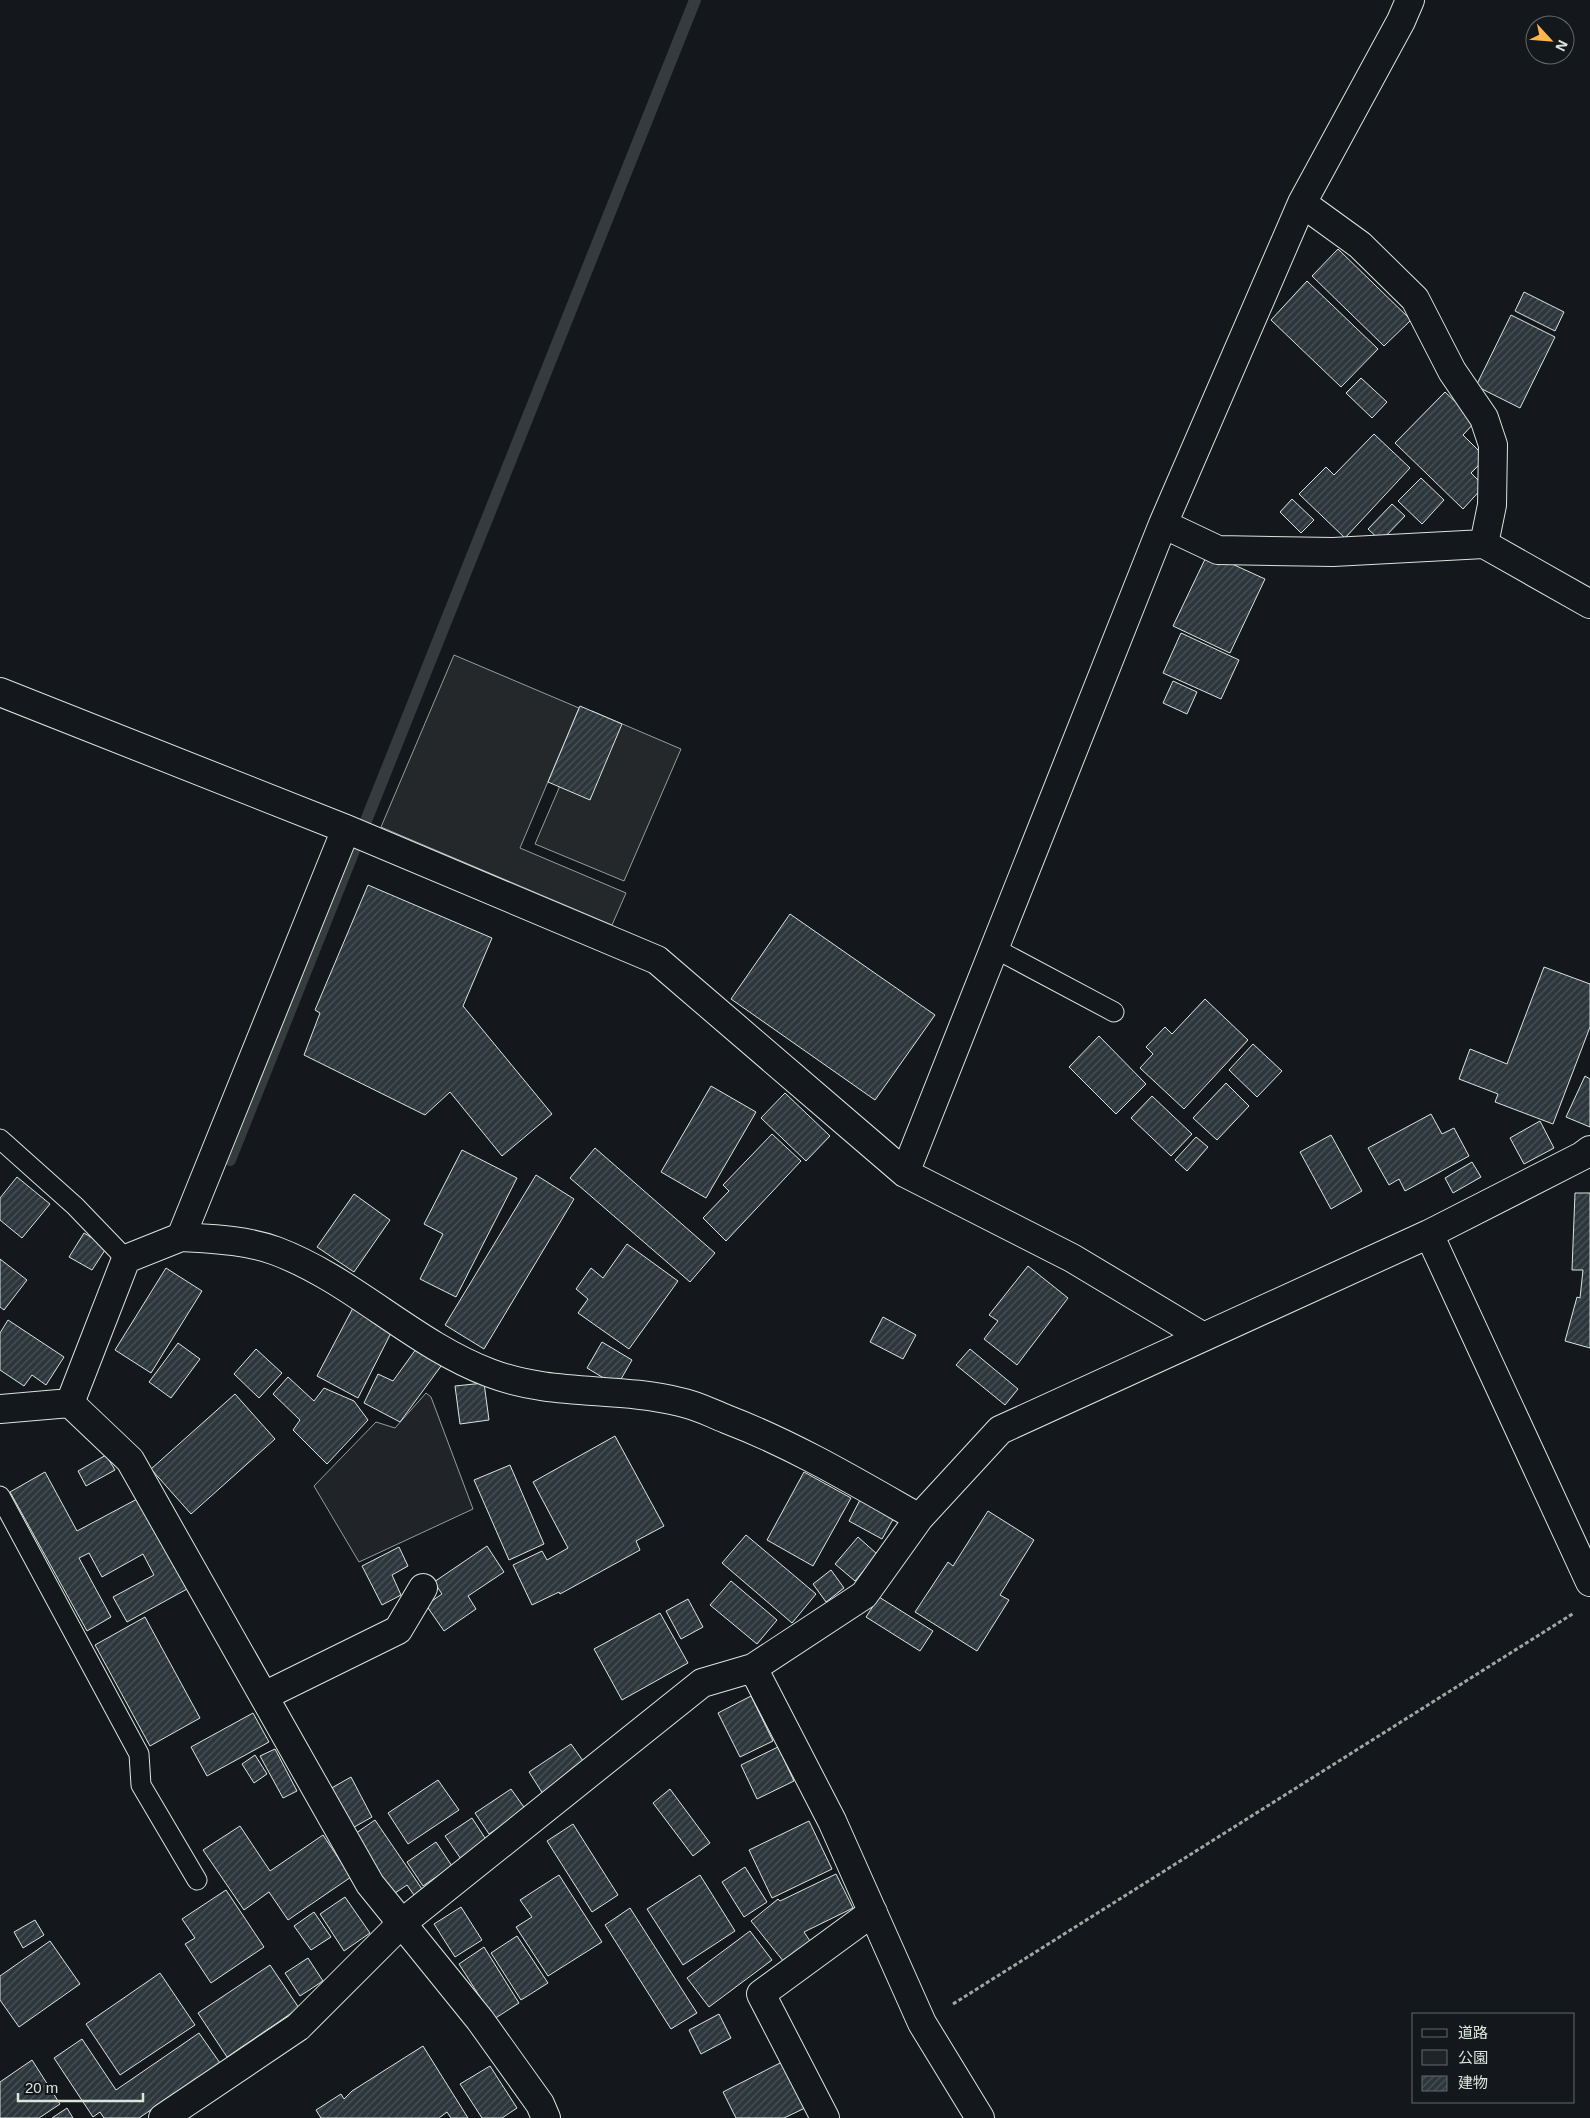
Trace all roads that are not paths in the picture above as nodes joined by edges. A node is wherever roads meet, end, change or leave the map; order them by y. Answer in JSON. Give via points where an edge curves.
{"nodes":[{"id":1,"x":1410,"y":0,"type":"edge"},
{"id":2,"x":1302,"y":203,"type":"junction"},
{"id":3,"x":1163,"y":524,"type":"junction"},
{"id":4,"x":1484,"y":544,"type":"junction"},
{"id":5,"x":1590,"y":604,"type":"edge"},
{"id":6,"x":0,"y":692,"type":"edge"},
{"id":7,"x":346,"y":829,"type":"junction"},
{"id":8,"x":994,"y":948,"type":"junction"},
{"id":9,"x":1114,"y":1012,"type":"dead end"},
{"id":10,"x":0,"y":1138,"type":"edge"},
{"id":11,"x":1590,"y":1150,"type":"edge"},
{"id":12,"x":905,"y":1173,"type":"junction"},
{"id":13,"x":1429,"y":1234,"type":"junction"},
{"id":14,"x":181,"y":1237,"type":"junction"},
{"id":15,"x":126,"y":1259,"type":"junction"},
{"id":16,"x":1202,"y":1336,"type":"junction"},
{"id":17,"x":70,"y":1403,"type":"junction"},
{"id":18,"x":0,"y":1409,"type":"edge"},
{"id":19,"x":0,"y":1496,"type":"edge"},
{"id":20,"x":919,"y":1518,"type":"junction"},
{"id":21,"x":1590,"y":1582,"type":"edge"},
{"id":22,"x":422,"y":1588,"type":"dead end"},
{"id":23,"x":753,"y":1668,"type":"junction"},
{"id":24,"x":264,"y":1696,"type":"junction"},
{"id":25,"x":197,"y":1880,"type":"dead end"},
{"id":26,"x":873,"y":1912,"type":"junction"},
{"id":27,"x":402,"y":1923,"type":"junction"},
{"id":28,"x":163,"y":2118,"type":"edge"},
{"id":29,"x":546,"y":2118,"type":"edge"},
{"id":30,"x":825,"y":2118,"type":"edge"},
{"id":31,"x":980,"y":2118,"type":"edge"}],
"edges":[{"from":1,"to":2,"type":"street"},
{"from":2,"to":3,"type":"street"},
{"from":2,"to":4,"type":"street","via":[[1360,245],[1415,299],[1452,371],[1484,418],[1493,445],[1492,505]]},
{"from":3,"to":4,"type":"street","via":[[1218,550],[1333,552]]},
{"from":3,"to":8,"type":"street"},
{"from":4,"to":5,"type":"street"},
{"from":6,"to":7,"type":"street"},
{"from":7,"to":12,"type":"street","via":[[657,960]]},
{"from":7,"to":14,"type":"street"},
{"from":8,"to":9,"type":"lane"},
{"from":8,"to":12,"type":"street"},
{"from":10,"to":15,"type":"lane","via":[[76,1206]]},
{"from":11,"to":13,"type":"street"},
{"from":12,"to":16,"type":"street","via":[[1072,1258]]},
{"from":13,"to":16,"type":"street"},
{"from":13,"to":21,"type":"street"},
{"from":14,"to":15,"type":"street"},
{"from":14,"to":20,"type":"street","via":[[232,1241],[276,1251],[324,1274],[469,1365],[512,1382],[550,1389],[618,1392],[681,1402],[809,1456]]},
{"from":15,"to":17,"type":"street"},
{"from":16,"to":20,"type":"street","via":[[1000,1430]]},
{"from":17,"to":18,"type":"street"},
{"from":17,"to":24,"type":"street","via":[[130,1460]]},
{"from":19,"to":25,"type":"lane","via":[[139,1754],[141,1785]]},
{"from":20,"to":23,"type":"street","via":[[864,1595]]},
{"from":22,"to":24,"type":"street","via":[[398,1630]]},
{"from":23,"to":26,"type":"street","via":[[832,1821]]},
{"from":23,"to":27,"type":"street","via":[[702,1682]]},
{"from":24,"to":27,"type":"street","via":[[370,1884]]},
{"from":26,"to":30,"type":"street","via":[[761,1994]]},
{"from":26,"to":31,"type":"street","via":[[922,2022]]},
{"from":27,"to":28,"type":"street","via":[[298,2027]]},
{"from":27,"to":29,"type":"street","via":[[480,2020],[540,2104]]}]}
